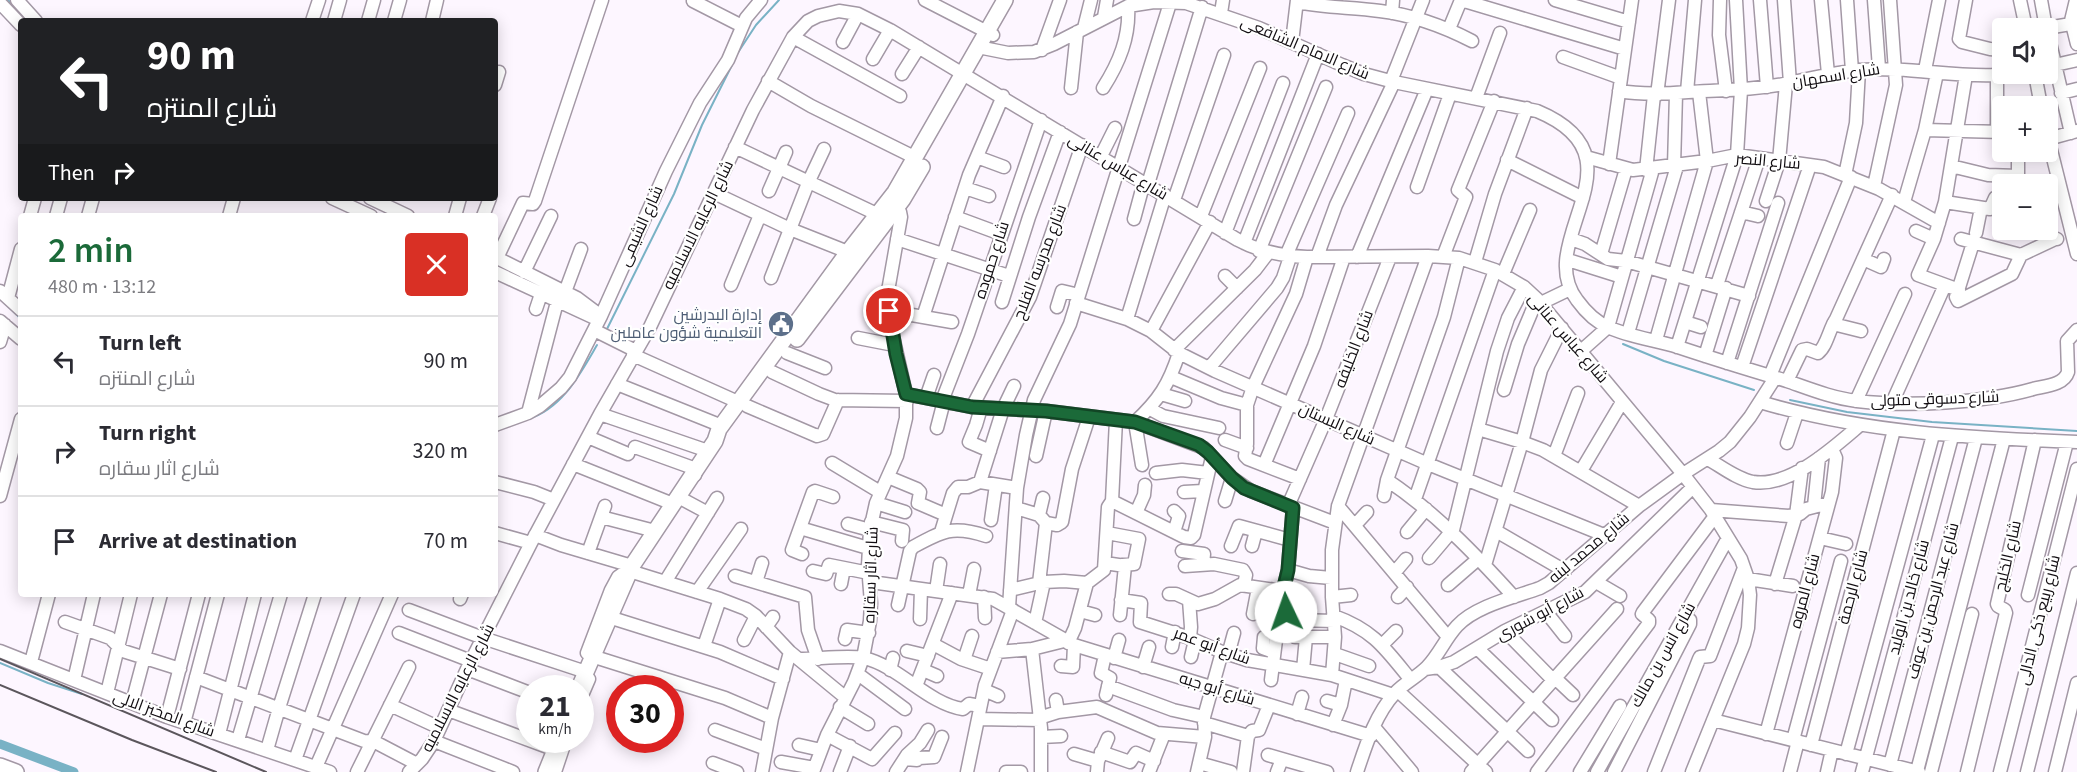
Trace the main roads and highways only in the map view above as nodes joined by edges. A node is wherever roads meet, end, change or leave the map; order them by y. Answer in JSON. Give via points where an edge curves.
{"nodes":[{"id":1,"x":1005,"y":0,"type":"edge"},
{"id":2,"x":1013,"y":0,"type":"edge"},
{"id":3,"x":986,"y":41,"type":"junction"},
{"id":4,"x":966,"y":75,"type":"junction"},
{"id":5,"x":894,"y":203,"type":"junction"},
{"id":6,"x":883,"y":217,"type":"junction"},
{"id":7,"x":743,"y":404,"type":"junction"},
{"id":8,"x":711,"y":446,"type":"junction"},
{"id":9,"x":586,"y":675,"type":"edge"},
{"id":10,"x":551,"y":753,"type":"edge"},
{"id":11,"x":0,"y":765,"type":"edge"},
{"id":12,"x":16,"y":772,"type":"edge"},
{"id":13,"x":546,"y":772,"type":"edge"}],
"edges":[{"from":1,"to":3,"type":"main road"},
{"from":2,"to":3,"type":"main road"},
{"from":3,"to":4,"type":"main road"},
{"from":4,"to":5,"type":"main road"},
{"from":4,"to":5,"type":"main road","via":[[909,190]]},
{"from":5,"to":6,"type":"main road"},
{"from":6,"to":7,"type":"main road","via":[[787,353]]},
{"from":6,"to":7,"type":"main road","via":[[848,252]]},
{"from":7,"to":8,"type":"main road","via":[[722,426]]},
{"from":7,"to":8,"type":"main road","via":[[725,435]]},
{"from":8,"to":9,"type":"main road","via":[[633,569]]},
{"from":10,"to":13,"type":"main road"},
{"from":11,"to":12,"type":"main road"}]}
